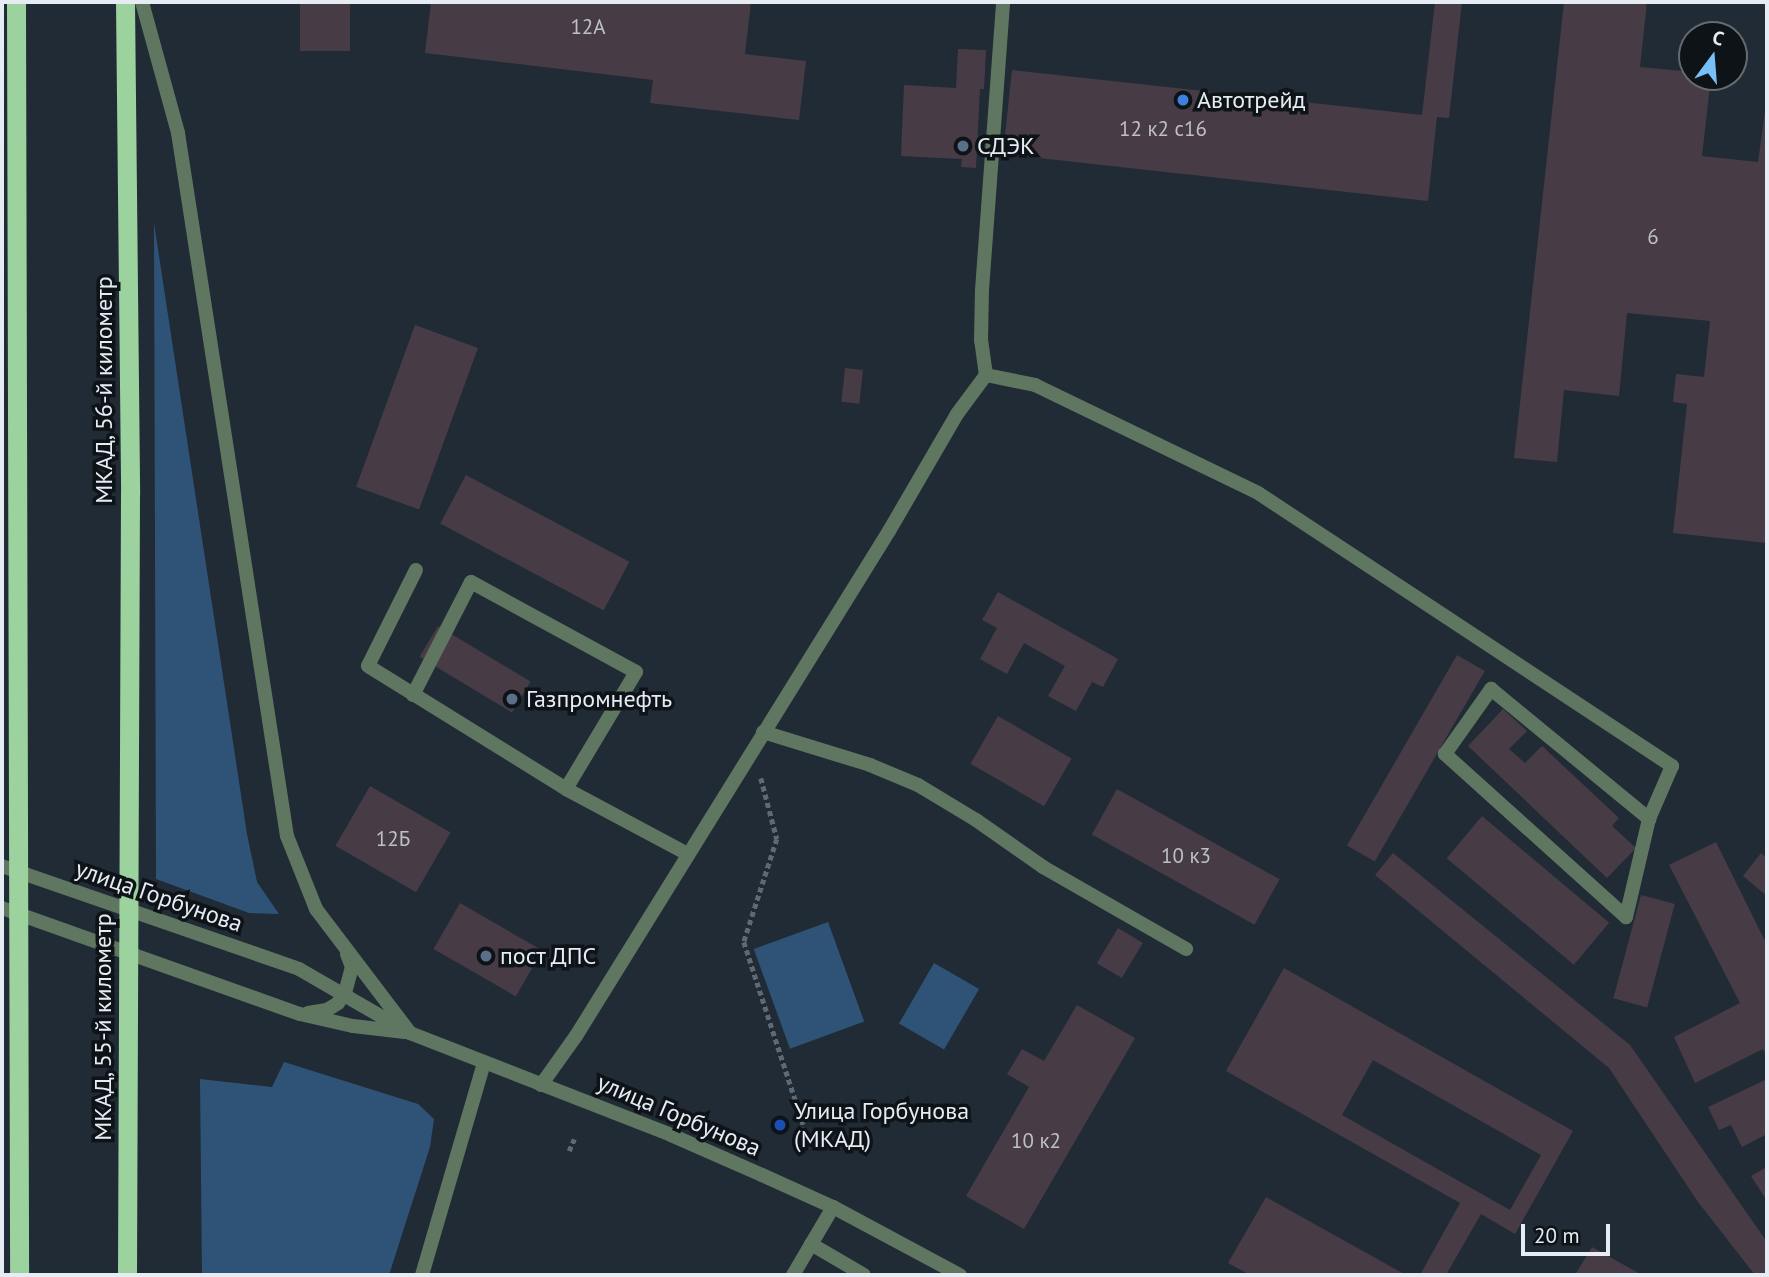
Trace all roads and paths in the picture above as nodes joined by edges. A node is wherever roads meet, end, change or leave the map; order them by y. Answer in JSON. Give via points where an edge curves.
{"nodes":[{"id":1,"x":16,"y":2,"type":"edge"},
{"id":2,"x":125,"y":2,"type":"edge"},
{"id":3,"x":142,"y":2,"type":"edge"},
{"id":4,"x":1003,"y":2,"type":"edge"},
{"id":5,"x":986,"y":375,"type":"junction"},
{"id":6,"x":416,"y":570,"type":"dead end"},
{"id":7,"x":413,"y":695,"type":"junction"},
{"id":8,"x":763,"y":732,"type":"junction"},
{"id":9,"x":759,"y":770,"type":"dead end"},
{"id":10,"x":128,"y":778,"type":"joint"},
{"id":11,"x":566,"y":789,"type":"junction"},
{"id":12,"x":1649,"y":820,"type":"junction"},
{"id":13,"x":686,"y":853,"type":"junction"},
{"id":14,"x":2,"y":866,"type":"edge"},
{"id":15,"x":2,"y":908,"type":"edge"},
{"id":16,"x":345,"y":947,"type":"junction"},
{"id":17,"x":1186,"y":949,"type":"dead end"},
{"id":18,"x":345,"y":993,"type":"junction"},
{"id":19,"x":300,"y":1014,"type":"junction"},
{"id":20,"x":410,"y":1032,"type":"junction"},
{"id":21,"x":484,"y":1063,"type":"junction"},
{"id":22,"x":541,"y":1085,"type":"junction"},
{"id":23,"x":574,"y":1139,"type":"dead end"},
{"id":24,"x":800,"y":1142,"type":"dead end"},
{"id":25,"x":569,"y":1151,"type":"dead end"},
{"id":26,"x":833,"y":1207,"type":"junction"},
{"id":27,"x":811,"y":1244,"type":"junction"},
{"id":28,"x":19,"y":1275,"type":"edge"},
{"id":29,"x":127,"y":1275,"type":"edge"},
{"id":30,"x":422,"y":1275,"type":"edge"},
{"id":31,"x":793,"y":1275,"type":"edge"},
{"id":32,"x":864,"y":1275,"type":"edge"},
{"id":33,"x":960,"y":1275,"type":"edge"}],
"edges":[{"from":1,"to":28,"type":"highway"},
{"from":2,"to":10,"type":"highway","name":"МКАД, 56-й километр"},
{"from":3,"to":16,"type":"street","via":[[178,133],[287,836],[316,909]]},
{"from":4,"to":5,"type":"street","via":[[983,278],[981,341]]},
{"from":5,"to":8,"type":"street","via":[[957,414]]},
{"from":5,"to":12,"type":"street","via":[[1035,385],[1258,493],[1672,766]]},
{"from":6,"to":7,"type":"street","via":[[368,666]]},
{"from":7,"to":11,"type":"street"},
{"from":7,"to":11,"type":"street","via":[[471,582],[636,672]]},
{"from":8,"to":13,"type":"street"},
{"from":8,"to":17,"type":"street","via":[[918,785],[1043,867]]},
{"from":9,"to":24,"type":"path","via":[[777,839],[744,942],[804,1127]]},
{"from":10,"to":29,"type":"highway","name":"МКАД, 55-й километр"},
{"from":11,"to":13,"type":"street"},
{"from":12,"to":12,"type":"street","via":[[1626,917],[1445,754],[1492,689]]},
{"from":13,"to":22,"type":"street","via":[[576,1036]]},
{"from":14,"to":18,"type":"street","name":"улица Горбунова","via":[[299,969]]},
{"from":15,"to":19,"type":"street","name":"улица Горбунова"},
{"from":16,"to":18,"type":"street","via":[[352,967]]},
{"from":16,"to":20,"type":"street"},
{"from":18,"to":19,"type":"street","via":[[327,1010]]},
{"from":18,"to":20,"type":"street","name":"улица Горбунова"},
{"from":19,"to":20,"type":"street","name":"улица Горбунова"},
{"from":20,"to":21,"type":"street","name":"улица Горбунова"},
{"from":21,"to":22,"type":"street","name":"улица Горбунова"},
{"from":21,"to":30,"type":"street"},
{"from":22,"to":26,"type":"street","name":"улица Горбунова","via":[[671,1135]]},
{"from":23,"to":25,"type":"path"},
{"from":26,"to":27,"type":"street"},
{"from":26,"to":33,"type":"street","name":"улица Горбунова"},
{"from":27,"to":31,"type":"street"},
{"from":27,"to":32,"type":"street"}]}
